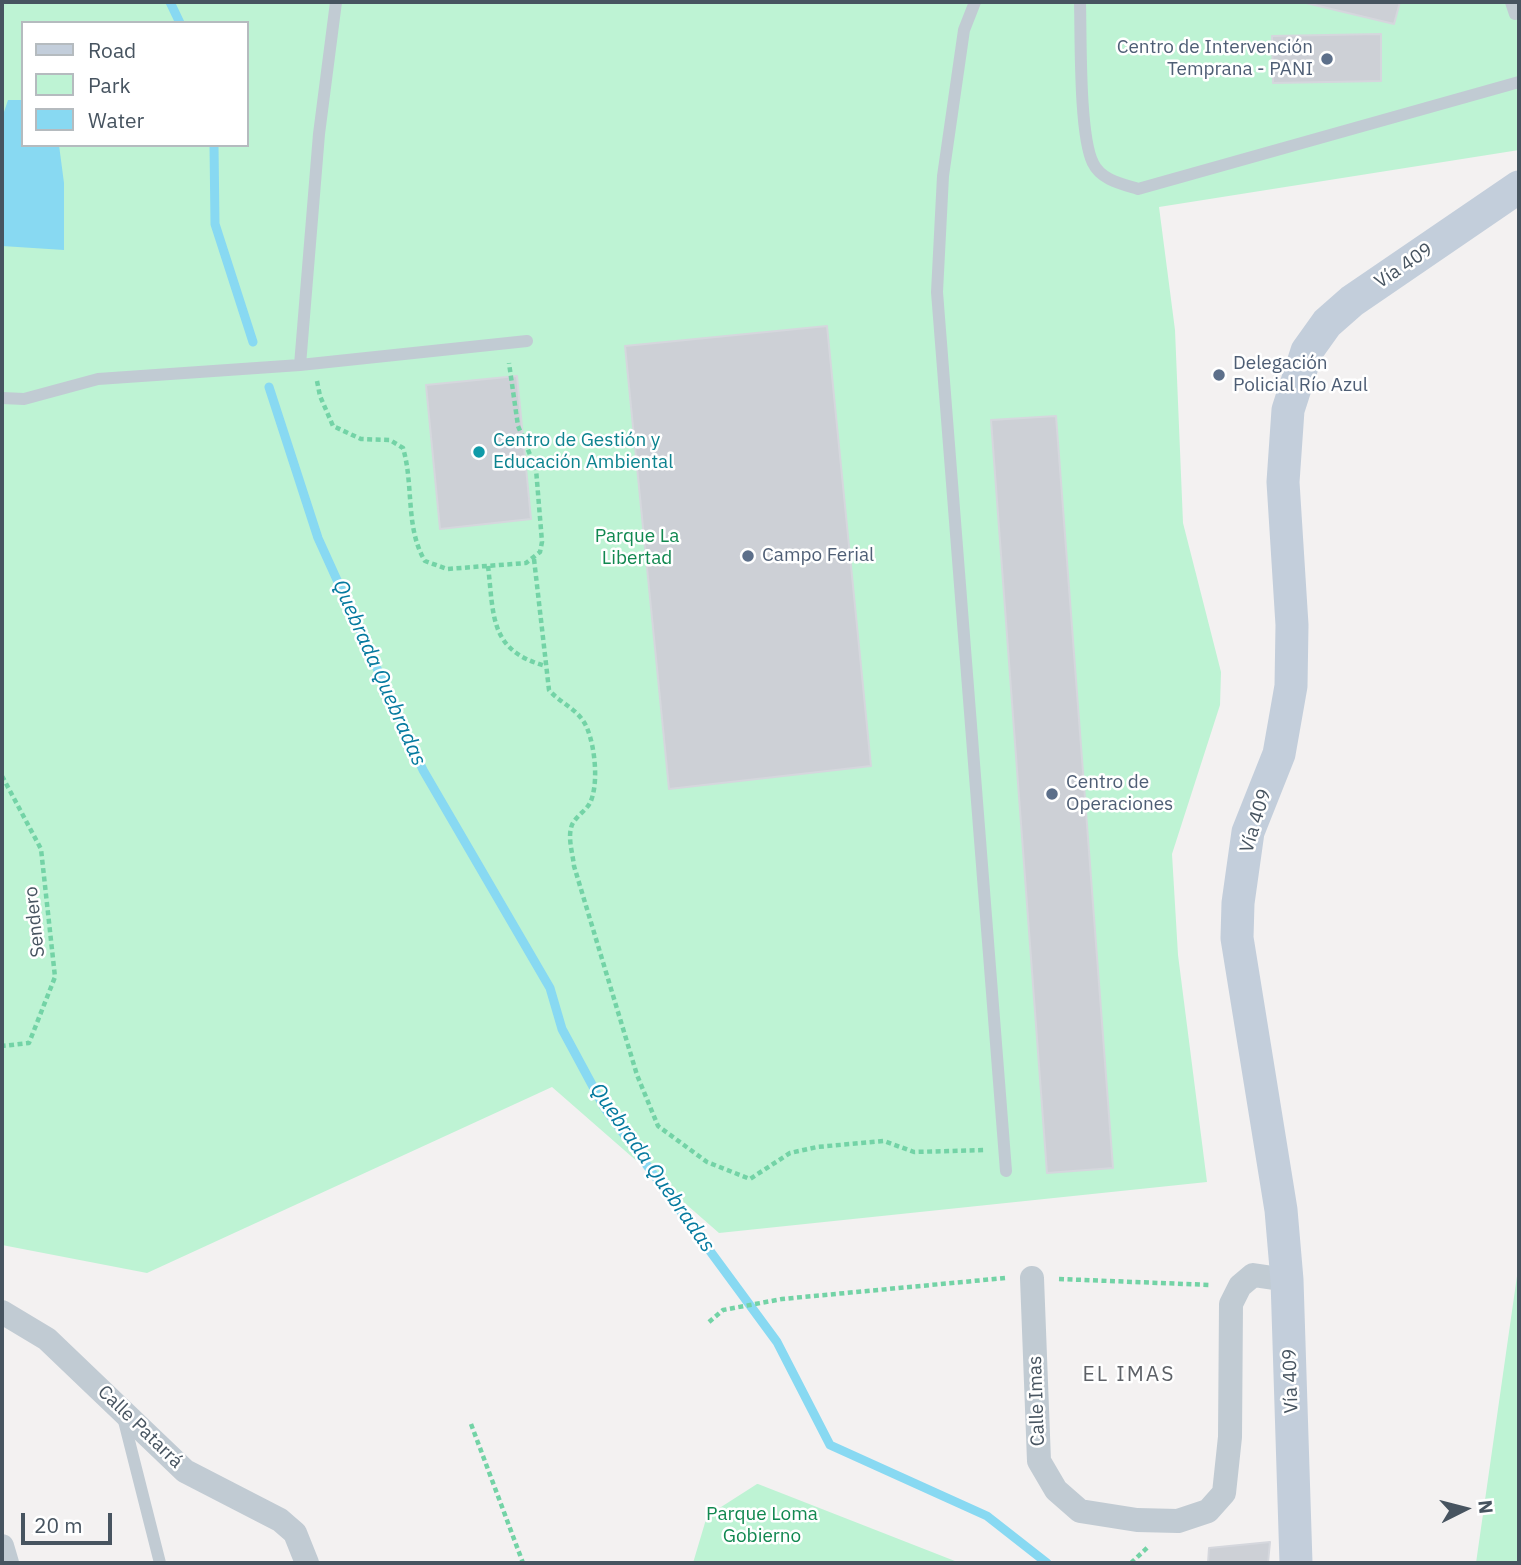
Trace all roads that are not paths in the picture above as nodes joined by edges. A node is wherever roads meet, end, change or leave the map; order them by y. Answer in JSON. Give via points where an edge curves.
{"nodes":[{"id":1,"x":336,"y":2,"type":"edge"},
{"id":2,"x":975,"y":2,"type":"edge"},
{"id":3,"x":1080,"y":2,"type":"edge"},
{"id":4,"x":1511,"y":2,"type":"edge"},
{"id":5,"x":1519,"y":13,"type":"edge"},
{"id":6,"x":1519,"y":82,"type":"edge"},
{"id":7,"x":1519,"y":187,"type":"edge"},
{"id":8,"x":527,"y":341,"type":"dead end"},
{"id":9,"x":300,"y":365,"type":"junction"},
{"id":10,"x":2,"y":398,"type":"edge"},
{"id":11,"x":1006,"y":1171,"type":"dead end"},
{"id":12,"x":1032,"y":1278,"type":"road end"},
{"id":13,"x":1287,"y":1280,"type":"junction"},
{"id":14,"x":2,"y":1312,"type":"edge"},
{"id":15,"x":121,"y":1409,"type":"junction"},
{"id":16,"x":2,"y":1546,"type":"edge"},
{"id":17,"x":7,"y":1563,"type":"edge"},
{"id":18,"x":160,"y":1563,"type":"edge"},
{"id":19,"x":307,"y":1563,"type":"edge"},
{"id":20,"x":1296,"y":1563,"type":"edge"}],
"edges":[{"from":1,"to":9,"type":"lane","via":[[319,134]]},
{"from":2,"to":11,"type":"lane","via":[[964,30],[943,176],[937,292]]},
{"from":3,"to":6,"type":"lane","via":[[1084,106],[1093,164],[1110,180],[1139,189]]},
{"from":4,"to":5,"type":"lane","via":[[1515,14]]},
{"from":7,"to":13,"type":"street","name":"Vía 409","via":[[1352,301],[1327,323],[1307,351],[1287,410],[1283,482],[1291,686],[1279,754],[1248,832],[1237,938],[1282,1210]]},
{"from":8,"to":9,"type":"lane"},
{"from":9,"to":10,"type":"lane","via":[[98,379],[24,399]]},
{"from":12,"to":13,"type":"street","name":"Calle Imas","via":[[1039,1461],[1056,1490],[1080,1511],[1178,1521],[1208,1511],[1224,1493],[1230,1437],[1231,1304],[1240,1286],[1253,1275]]},
{"from":13,"to":20,"type":"street","name":"Vía 409"},
{"from":14,"to":15,"type":"street","name":"Calle Patarrá","via":[[47,1339]]},
{"from":15,"to":18,"type":"lane"},
{"from":15,"to":19,"type":"street","name":"Calle Patarrá","via":[[185,1471],[280,1520],[295,1533]]},
{"from":16,"to":17,"type":"street"}]}
